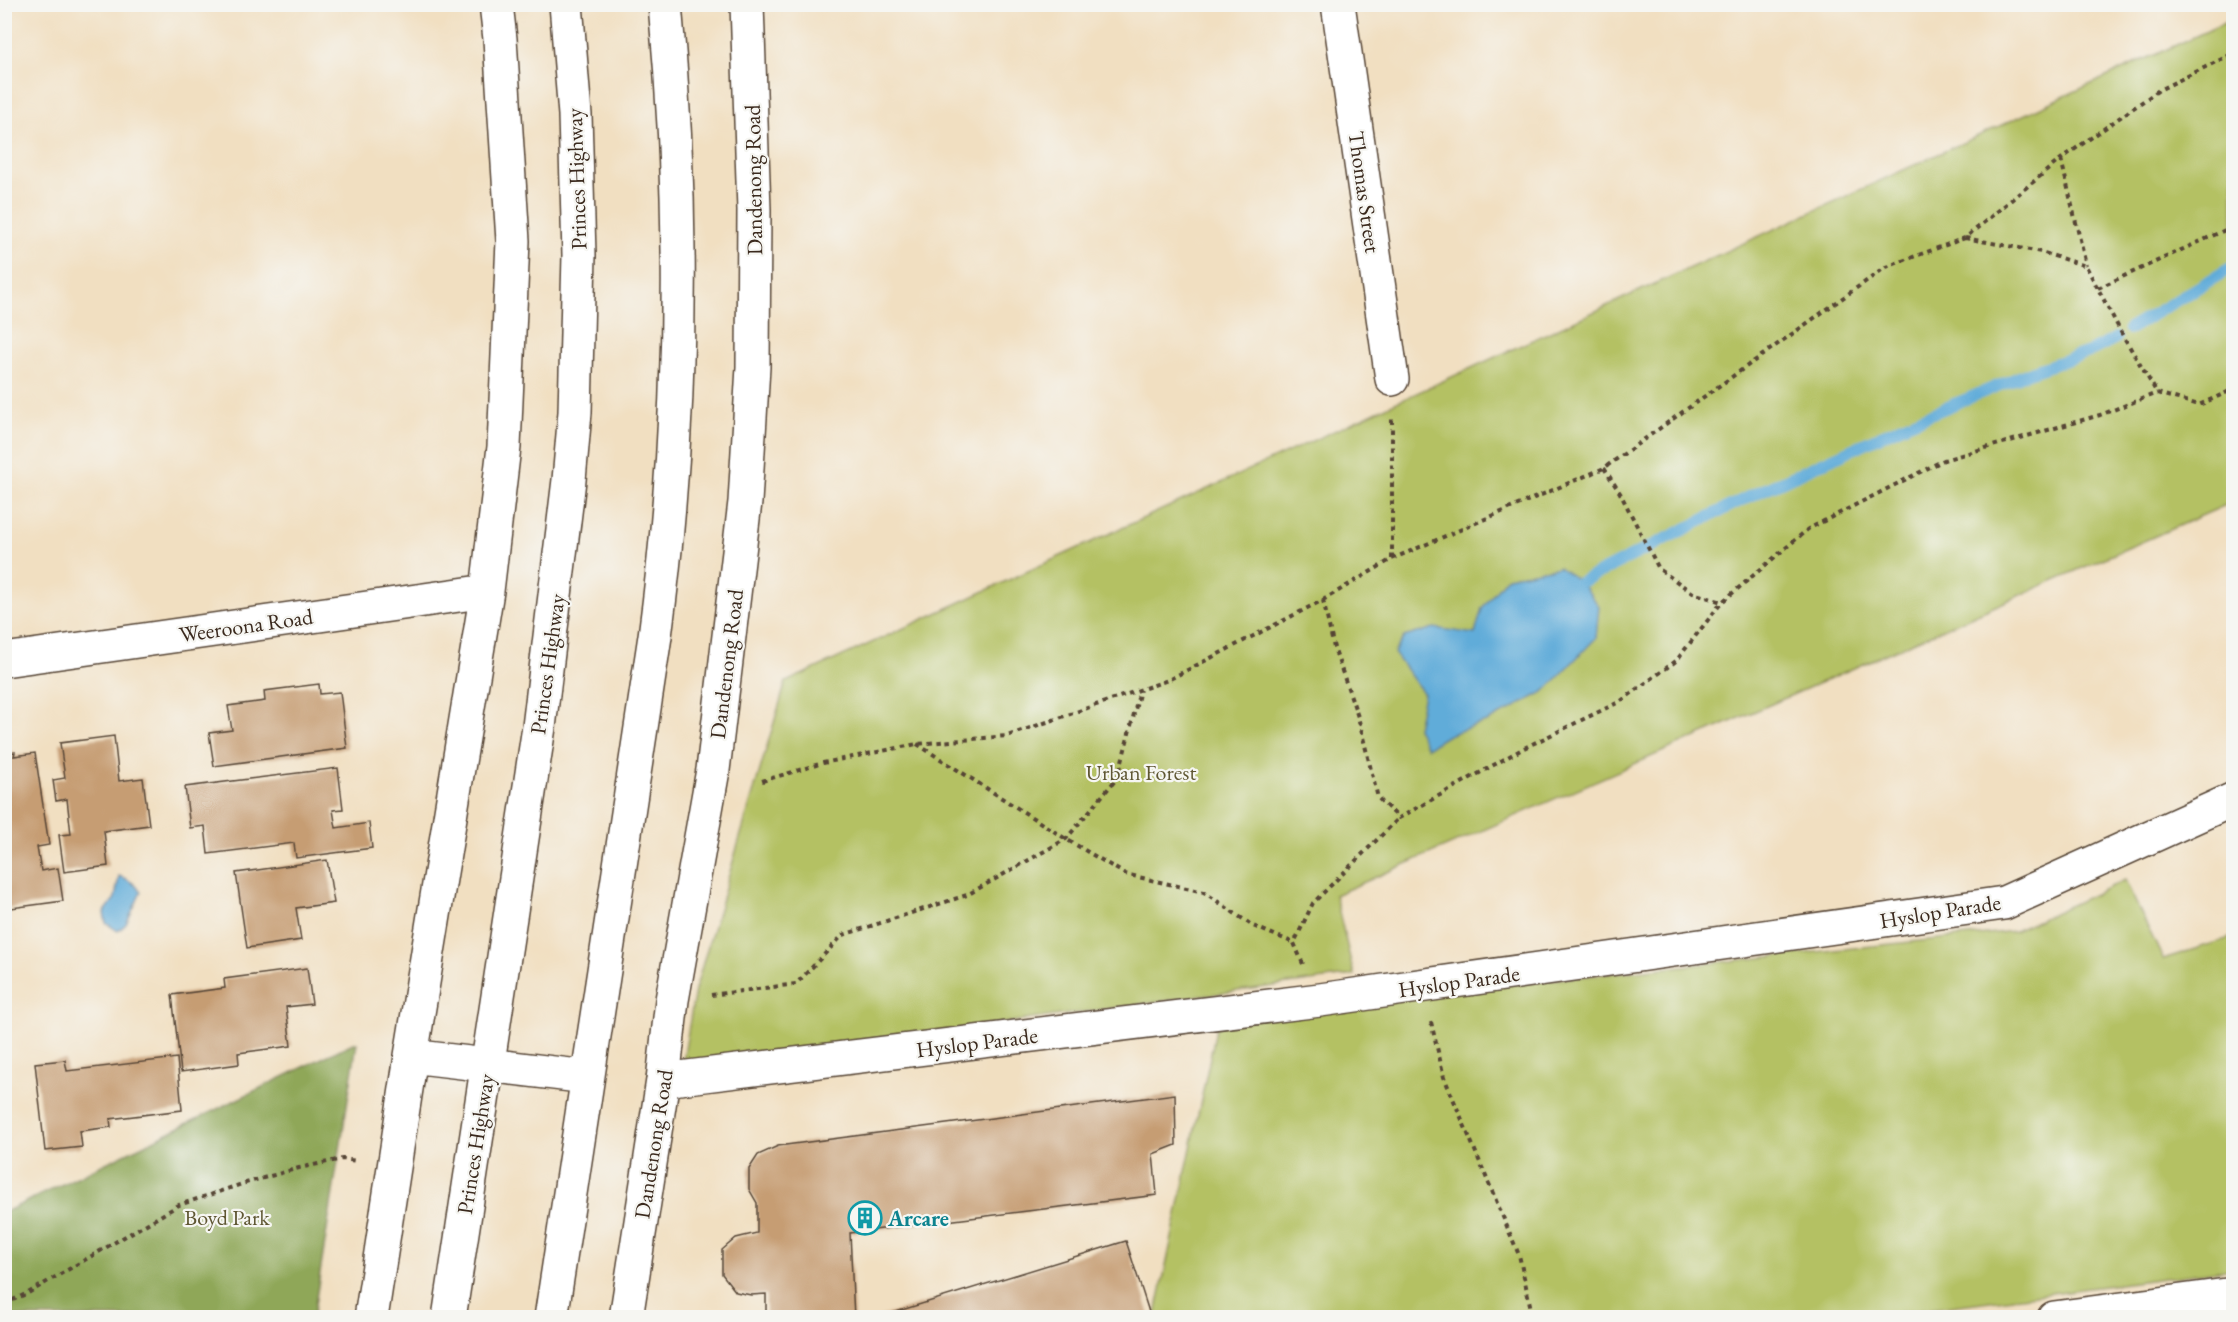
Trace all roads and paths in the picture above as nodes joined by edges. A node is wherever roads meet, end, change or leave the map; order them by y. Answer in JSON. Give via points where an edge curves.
{"nodes":[{"id":1,"x":496,"y":4,"type":"edge"},
{"id":2,"x":566,"y":4,"type":"edge"},
{"id":3,"x":666,"y":4,"type":"edge"},
{"id":4,"x":747,"y":4,"type":"edge"},
{"id":5,"x":1338,"y":4,"type":"edge"},
{"id":6,"x":2234,"y":53,"type":"edge"},
{"id":7,"x":2061,"y":159,"type":"junction"},
{"id":8,"x":2234,"y":226,"type":"edge"},
{"id":9,"x":1965,"y":238,"type":"junction"},
{"id":10,"x":2086,"y":266,"type":"junction"},
{"id":11,"x":2098,"y":288,"type":"junction"},
{"id":12,"x":1392,"y":379,"type":"joint"},
{"id":13,"x":2234,"y":389,"type":"edge"},
{"id":14,"x":2157,"y":393,"type":"junction"},
{"id":15,"x":1604,"y":468,"type":"junction"},
{"id":16,"x":1392,"y":559,"type":"junction"},
{"id":17,"x":487,"y":591,"type":"junction"},
{"id":18,"x":1323,"y":600,"type":"junction"},
{"id":19,"x":1722,"y":602,"type":"junction"},
{"id":20,"x":4,"y":660,"type":"edge"},
{"id":21,"x":1140,"y":689,"type":"junction"},
{"id":22,"x":916,"y":744,"type":"junction"},
{"id":23,"x":762,"y":781,"type":"dead end"},
{"id":24,"x":2234,"y":799,"type":"edge"},
{"id":25,"x":1399,"y":818,"type":"junction"},
{"id":26,"x":1066,"y":839,"type":"junction"},
{"id":27,"x":1294,"y":943,"type":"junction"},
{"id":28,"x":1423,"y":986,"type":"junction"},
{"id":29,"x":1320,"y":999,"type":"junction"},
{"id":30,"x":672,"y":1000,"type":"junction"},
{"id":31,"x":411,"y":1056,"type":"junction"},
{"id":32,"x":487,"y":1065,"type":"junction"},
{"id":33,"x":587,"y":1077,"type":"junction"},
{"id":34,"x":663,"y":1080,"type":"junction"},
{"id":35,"x":342,"y":1160,"type":"dead end"},
{"id":36,"x":2234,"y":1294,"type":"edge"},
{"id":37,"x":4,"y":1304,"type":"edge"},
{"id":38,"x":371,"y":1317,"type":"edge"},
{"id":39,"x":449,"y":1317,"type":"edge"},
{"id":40,"x":551,"y":1317,"type":"edge"},
{"id":41,"x":626,"y":1317,"type":"edge"},
{"id":42,"x":1533,"y":1317,"type":"edge"},
{"id":43,"x":2054,"y":1317,"type":"edge"}],
"edges":[{"from":1,"to":17,"type":"main road","via":[[513,241],[504,447]]},
{"from":2,"to":32,"type":"main road","name":"Princes Highway","via":[[575,115],[579,255],[575,412],[548,660]]},
{"from":3,"to":33,"type":"main road","via":[[678,180],[673,465],[655,636]]},
{"from":4,"to":30,"type":"main road","name":"Dandenong Road","via":[[754,255],[753,367],[745,502],[713,770]]},
{"from":5,"to":12,"type":"main road","name":"Thomas Street"},
{"from":6,"to":7,"type":"path","via":[[2159,90]]},
{"from":7,"to":9,"type":"path"},
{"from":7,"to":10,"type":"path"},
{"from":8,"to":11,"type":"path"},
{"from":9,"to":10,"type":"path","via":[[2041,252]]},
{"from":9,"to":15,"type":"path","via":[[1886,267]]},
{"from":10,"to":11,"type":"path"},
{"from":11,"to":14,"type":"path"},
{"from":12,"to":16,"type":"path"},
{"from":13,"to":14,"type":"path","via":[[2199,405]]},
{"from":14,"to":19,"type":"path","via":[[2100,415],[1944,460],[1808,529]]},
{"from":15,"to":16,"type":"path"},
{"from":15,"to":19,"type":"path","via":[[1659,569],[1693,593]]},
{"from":16,"to":18,"type":"path"},
{"from":17,"to":20,"type":"main road","name":"Weeroona Road"},
{"from":17,"to":31,"type":"main road"},
{"from":18,"to":21,"type":"path","via":[[1168,680]]},
{"from":18,"to":25,"type":"path","via":[[1378,798]]},
{"from":19,"to":25,"type":"path","via":[[1676,661],[1621,701],[1524,748]]},
{"from":21,"to":22,"type":"path","via":[[1007,736]]},
{"from":21,"to":26,"type":"path","via":[[1118,777]]},
{"from":22,"to":23,"type":"path"},
{"from":22,"to":26,"type":"path"},
{"from":24,"to":28,"type":"main road","name":"Hyslop Parade","via":[[2004,903]]},
{"from":25,"to":27,"type":"path","via":[[1313,903]]},
{"from":26,"to":27,"type":"path","via":[[1125,874],[1203,892],[1253,926]]},
{"from":26,"to":30,"type":"path","via":[[967,895],[843,934],[796,984]]},
{"from":27,"to":29,"type":"path"},
{"from":28,"to":29,"type":"main road","name":"Hyslop Parade"},
{"from":28,"to":42,"type":"path","via":[[1444,1077],[1519,1255]]},
{"from":29,"to":34,"type":"main road","name":"Hyslop Parade"},
{"from":30,"to":34,"type":"main road","name":"Dandenong Road"},
{"from":31,"to":32,"type":"main road"},
{"from":31,"to":38,"type":"main road"},
{"from":32,"to":33,"type":"main road"},
{"from":32,"to":39,"type":"main road","name":"Princes Highway"},
{"from":33,"to":40,"type":"main road"},
{"from":34,"to":41,"type":"main road","name":"Dandenong Road"},
{"from":35,"to":37,"type":"path","via":[[299,1168],[179,1205]]},
{"from":36,"to":43,"type":"main road"}]}
